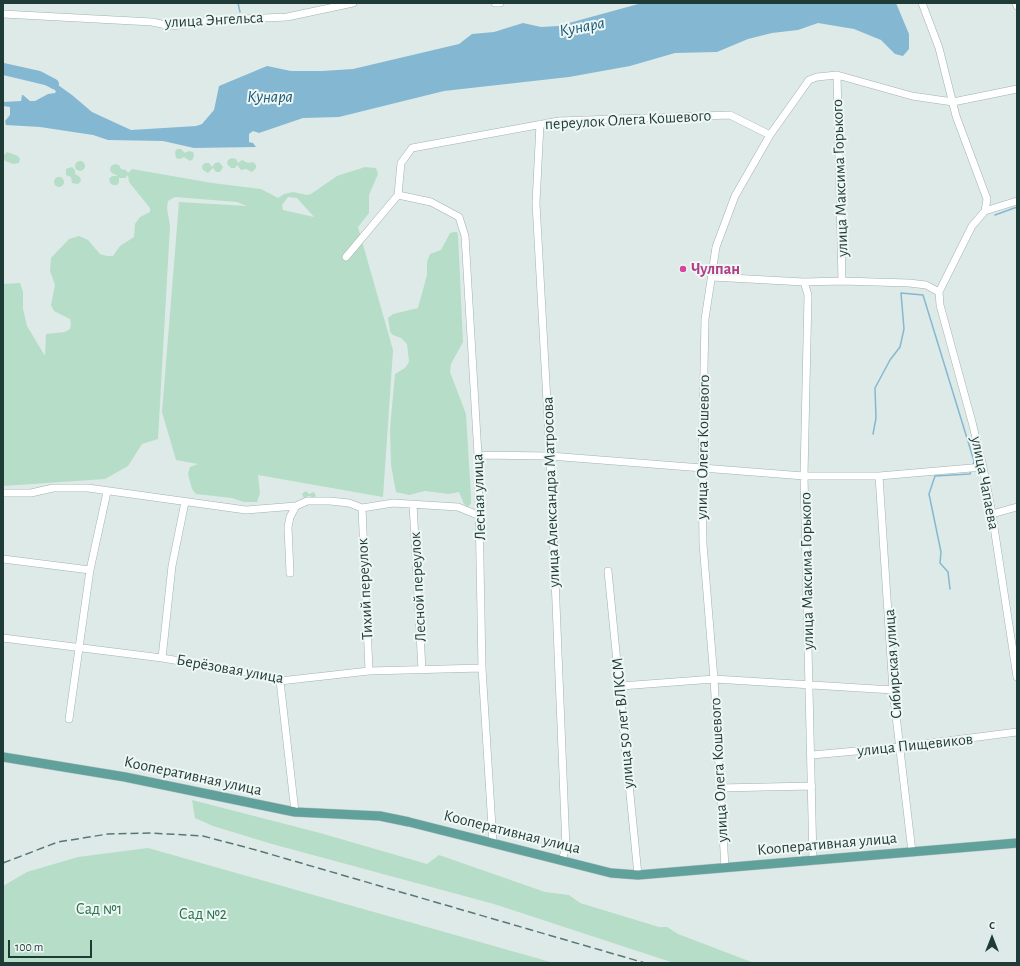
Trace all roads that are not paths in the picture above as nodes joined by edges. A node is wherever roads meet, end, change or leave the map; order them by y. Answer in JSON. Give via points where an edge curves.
{"nodes":[{"id":1,"x":352,"y":3,"type":"edge"},
{"id":2,"x":495,"y":3,"type":"edge"},
{"id":3,"x":500,"y":3,"type":"edge"},
{"id":4,"x":922,"y":3,"type":"edge"},
{"id":5,"x":1016,"y":3,"type":"edge"},
{"id":6,"x":1017,"y":6,"type":"edge"},
{"id":7,"x":3,"y":14,"type":"edge"},
{"id":8,"x":837,"y":75,"type":"junction"},
{"id":9,"x":1017,"y":89,"type":"edge"},
{"id":10,"x":952,"y":102,"type":"junction"},
{"id":11,"x":540,"y":124,"type":"junction"},
{"id":12,"x":770,"y":136,"type":"junction"},
{"id":13,"x":398,"y":195,"type":"junction"},
{"id":14,"x":1017,"y":201,"type":"edge"},
{"id":15,"x":985,"y":211,"type":"junction"},
{"id":16,"x":346,"y":257,"type":"dead end"},
{"id":17,"x":712,"y":277,"type":"junction"},
{"id":18,"x":842,"y":281,"type":"junction"},
{"id":19,"x":804,"y":282,"type":"junction"},
{"id":20,"x":939,"y":292,"type":"junction"},
{"id":21,"x":478,"y":455,"type":"junction"},
{"id":22,"x":550,"y":456,"type":"junction"},
{"id":23,"x":983,"y":467,"type":"junction"},
{"id":24,"x":702,"y":468,"type":"junction"},
{"id":25,"x":804,"y":476,"type":"junction"},
{"id":26,"x":879,"y":476,"type":"junction"},
{"id":27,"x":107,"y":492,"type":"junction"},
{"id":28,"x":3,"y":493,"type":"edge"},
{"id":29,"x":185,"y":502,"type":"junction"},
{"id":30,"x":413,"y":504,"type":"junction"},
{"id":31,"x":296,"y":506,"type":"junction"},
{"id":32,"x":1017,"y":507,"type":"edge"},
{"id":33,"x":362,"y":508,"type":"junction"},
{"id":34,"x":992,"y":514,"type":"junction"},
{"id":35,"x":480,"y":516,"type":"junction"},
{"id":36,"x":3,"y":559,"type":"edge"},
{"id":37,"x":90,"y":570,"type":"junction"},
{"id":38,"x":608,"y":571,"type":"dead end"},
{"id":39,"x":290,"y":573,"type":"dead end"},
{"id":40,"x":3,"y":638,"type":"edge"},
{"id":41,"x":78,"y":648,"type":"junction"},
{"id":42,"x":162,"y":658,"type":"junction"},
{"id":43,"x":482,"y":668,"type":"junction"},
{"id":44,"x":422,"y":670,"type":"junction"},
{"id":45,"x":369,"y":671,"type":"junction"},
{"id":46,"x":1017,"y":675,"type":"edge"},
{"id":47,"x":714,"y":679,"type":"junction"},
{"id":48,"x":280,"y":680,"type":"junction"},
{"id":49,"x":809,"y":685,"type":"junction"},
{"id":50,"x":621,"y":686,"type":"junction"},
{"id":51,"x":893,"y":690,"type":"junction"},
{"id":52,"x":69,"y":719,"type":"dead end"},
{"id":53,"x":1017,"y":732,"type":"edge"},
{"id":54,"x":900,"y":747,"type":"junction"},
{"id":55,"x":812,"y":755,"type":"junction"},
{"id":56,"x":3,"y":756,"type":"edge"},
{"id":57,"x":812,"y":786,"type":"junction"},
{"id":58,"x":719,"y":788,"type":"junction"},
{"id":59,"x":295,"y":812,"type":"junction"},
{"id":60,"x":493,"y":843,"type":"junction"},
{"id":61,"x":1017,"y":843,"type":"edge"},
{"id":62,"x":912,"y":852,"type":"junction"},
{"id":63,"x":562,"y":860,"type":"junction"},
{"id":64,"x":813,"y":861,"type":"junction"},
{"id":65,"x":725,"y":868,"type":"junction"},
{"id":66,"x":638,"y":875,"type":"junction"}],
"edges":[{"from":1,"to":7,"type":"street","name":"улица Энгельса","via":[[287,17],[218,20],[171,26],[152,22]]},
{"from":2,"to":3,"type":"street"},
{"from":4,"to":10,"type":"street","via":[[939,48]]},
{"from":5,"to":6,"type":"street"},
{"from":8,"to":10,"type":"street","via":[[912,96]]},
{"from":8,"to":12,"type":"street","name":"улица Олега Кошевого","via":[[809,80]]},
{"from":8,"to":18,"type":"street","name":"улица Максима Горького"},
{"from":9,"to":10,"type":"street"},
{"from":10,"to":15,"type":"street","via":[[987,199]]},
{"from":11,"to":12,"type":"street","name":"переулок Олега Кошевого","via":[[559,121],[730,115]]},
{"from":11,"to":13,"type":"street","name":"переулок Олега Кошевого","via":[[412,148],[401,163]]},
{"from":11,"to":22,"type":"street","name":"улица Александра Матросова","via":[[536,203]]},
{"from":12,"to":17,"type":"street","name":"улица Олега Кошевого","via":[[735,196],[716,247]]},
{"from":13,"to":16,"type":"street"},
{"from":13,"to":21,"type":"street","name":"Лесная улица","via":[[431,202],[459,216],[465,236]]},
{"from":14,"to":15,"type":"street"},
{"from":15,"to":20,"type":"street","via":[[972,226]]},
{"from":17,"to":19,"type":"street"},
{"from":17,"to":24,"type":"street","name":"улица Олега Кошевого","via":[[705,319]]},
{"from":18,"to":19,"type":"street"},
{"from":18,"to":20,"type":"street","via":[[909,283],[926,285]]},
{"from":19,"to":25,"type":"street","name":"улица Максима Горького","via":[[808,295]]},
{"from":20,"to":23,"type":"street","name":"улица Чапаева","via":[[940,305]]},
{"from":21,"to":22,"type":"street"},
{"from":21,"to":35,"type":"street","name":"Лесная улица"},
{"from":22,"to":24,"type":"street"},
{"from":22,"to":63,"type":"street","name":"улица Александра Матросова","via":[[566,848]]},
{"from":23,"to":26,"type":"street"},
{"from":23,"to":34,"type":"street","name":"улица Чапаева"},
{"from":24,"to":25,"type":"street"},
{"from":24,"to":47,"type":"street","name":"улица Олега Кошевого","via":[[703,544]]},
{"from":25,"to":26,"type":"street"},
{"from":25,"to":49,"type":"street","name":"улица Максима Горького"},
{"from":26,"to":51,"type":"street","name":"Сибирская улица"},
{"from":27,"to":28,"type":"street","via":[[88,488],[60,488],[31,493]]},
{"from":27,"to":29,"type":"street"},
{"from":27,"to":37,"type":"street"},
{"from":29,"to":31,"type":"street","via":[[246,510]]},
{"from":29,"to":42,"type":"street","via":[[172,566]]},
{"from":30,"to":33,"type":"street","via":[[393,503]]},
{"from":30,"to":35,"type":"street","via":[[458,507]]},
{"from":30,"to":44,"type":"street","name":"Лесной переулок"},
{"from":31,"to":33,"type":"street","via":[[307,501],[330,501],[349,503]]},
{"from":31,"to":39,"type":"street","via":[[288,527]]},
{"from":32,"to":34,"type":"street"},
{"from":33,"to":45,"type":"street","name":"Тихий переулок"},
{"from":34,"to":46,"type":"street","name":"улица Чапаева"},
{"from":35,"to":43,"type":"street","name":"Лесная улица"},
{"from":36,"to":37,"type":"street"},
{"from":37,"to":41,"type":"street"},
{"from":38,"to":50,"type":"street","name":"улица 50 лет ВЛКСМ"},
{"from":40,"to":41,"type":"street","name":"Берёзовая улица"},
{"from":41,"to":42,"type":"street","name":"Берёзовая улица"},
{"from":41,"to":52,"type":"street"},
{"from":42,"to":48,"type":"street","name":"Берёзовая улица"},
{"from":43,"to":44,"type":"street","name":"Берёзовая улица"},
{"from":43,"to":60,"type":"street","name":"Лесная улица"},
{"from":44,"to":45,"type":"street","name":"Берёзовая улица"},
{"from":45,"to":48,"type":"street","name":"Берёзовая улица"},
{"from":47,"to":49,"type":"street"},
{"from":47,"to":50,"type":"street"},
{"from":47,"to":58,"type":"street","name":"улица Олега Кошевого"},
{"from":48,"to":59,"type":"street"},
{"from":49,"to":51,"type":"street"},
{"from":49,"to":55,"type":"street","name":"улица Максима Горького"},
{"from":50,"to":66,"type":"street","name":"улица 50 лет ВЛКСМ"},
{"from":51,"to":54,"type":"street","name":"Сибирская улица"},
{"from":53,"to":54,"type":"street","name":"улица Пищевиков"},
{"from":54,"to":55,"type":"street","name":"улица Пищевиков"},
{"from":54,"to":62,"type":"street","name":"Сибирская улица"},
{"from":55,"to":57,"type":"street","name":"улица Максима Горького"},
{"from":56,"to":59,"type":"main road","name":"Кооперативная улица"},
{"from":57,"to":58,"type":"street"},
{"from":57,"to":64,"type":"street","name":"улица Максима Горького"},
{"from":58,"to":65,"type":"street","name":"улица Олега Кошевого"},
{"from":59,"to":60,"type":"main road","name":"Кооперативная улица","via":[[380,816]]},
{"from":60,"to":63,"type":"main road","name":"Кооперативная улица"},
{"from":61,"to":62,"type":"main road","name":"Кооперативная улица"},
{"from":62,"to":64,"type":"main road","name":"Кооперативная улица"},
{"from":63,"to":66,"type":"main road","name":"Кооперативная улица","via":[[612,873]]},
{"from":64,"to":65,"type":"main road","name":"Кооперативная улица"},
{"from":65,"to":66,"type":"main road","name":"Кооперативная улица"}]}
